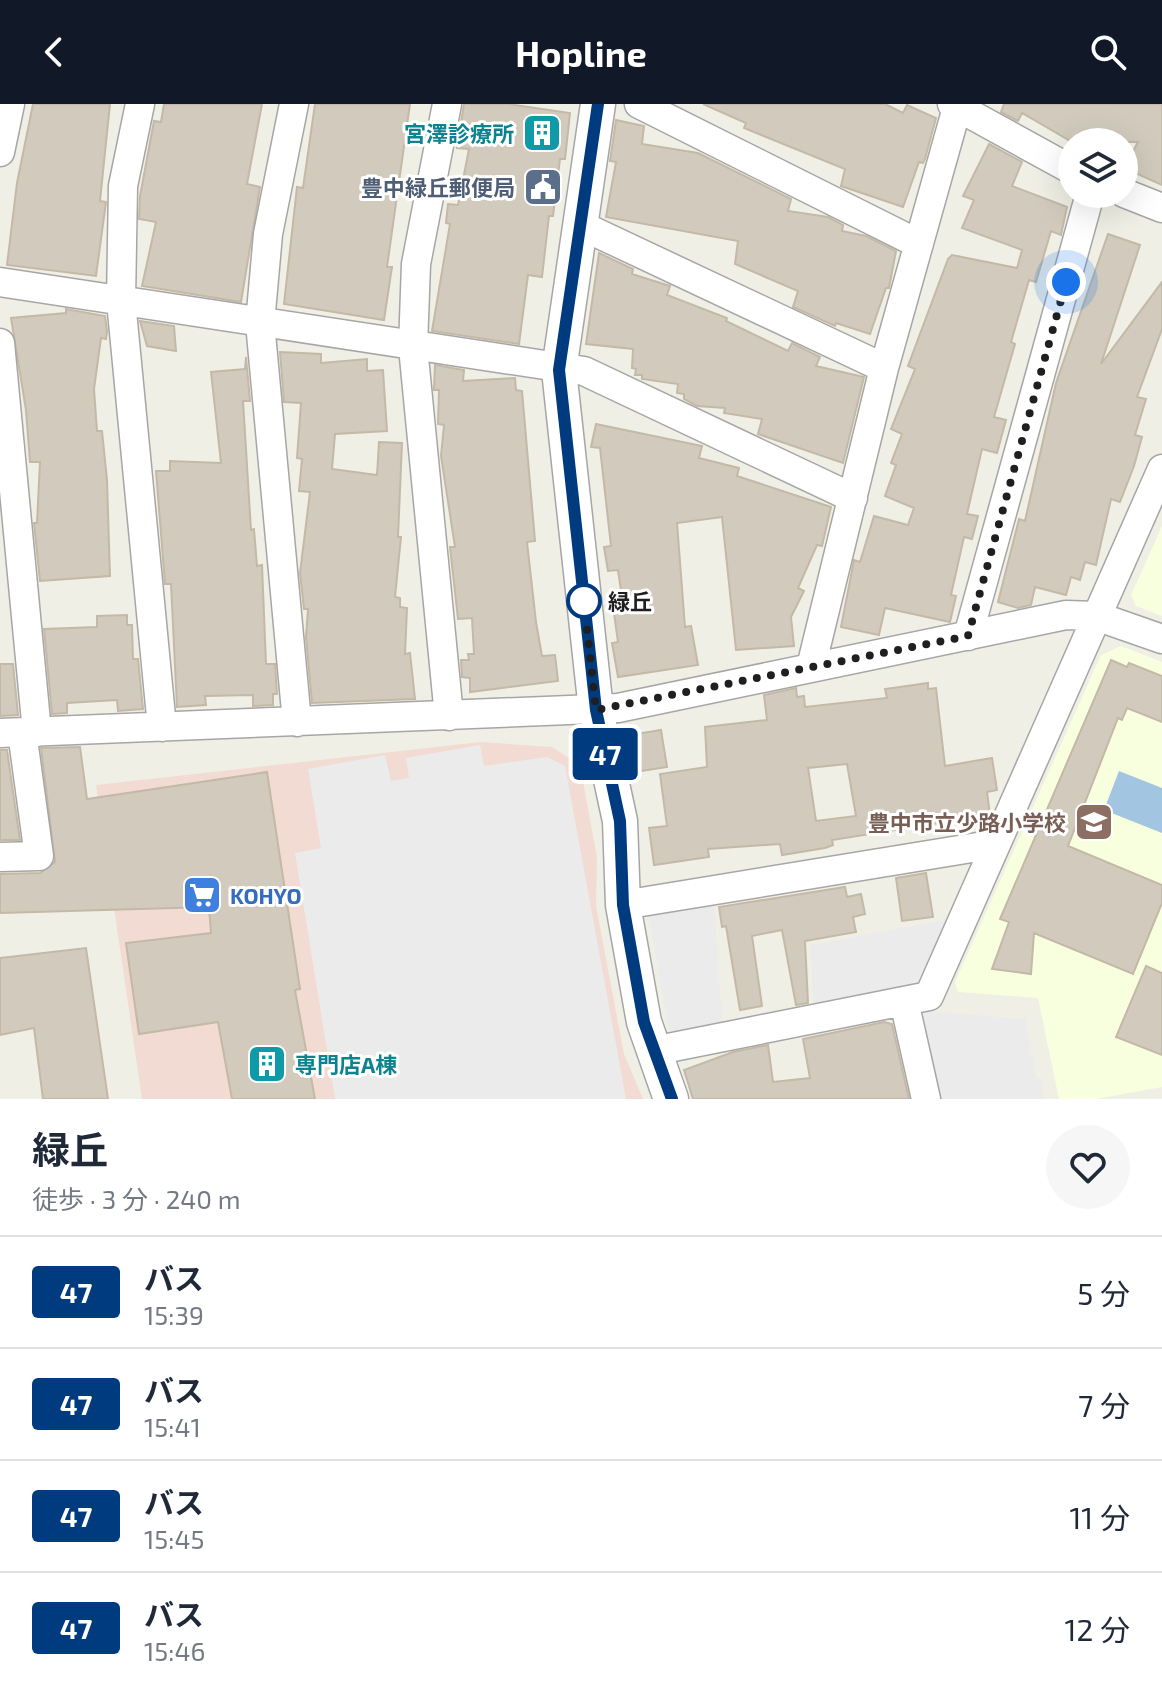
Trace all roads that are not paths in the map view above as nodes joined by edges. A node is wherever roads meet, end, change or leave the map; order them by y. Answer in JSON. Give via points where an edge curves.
{"nodes":[{"id":1,"x":10,"y":104,"type":"edge"},
{"id":2,"x":140,"y":104,"type":"edge"},
{"id":3,"x":294,"y":104,"type":"edge"},
{"id":4,"x":447,"y":104,"type":"edge"},
{"id":5,"x":598,"y":104,"type":"edge"},
{"id":6,"x":639,"y":104,"type":"edge"},
{"id":7,"x":956,"y":105,"type":"edge"},
{"id":8,"x":0,"y":152,"type":"edge"},
{"id":9,"x":1058,"y":162,"type":"edge"},
{"id":10,"x":1138,"y":199,"type":"edge"},
{"id":11,"x":1086,"y":208,"type":"edge"},
{"id":12,"x":1162,"y":208,"type":"edge"},
{"id":13,"x":578,"y":224,"type":"junction"},
{"id":14,"x":919,"y":244,"type":"junction"},
{"id":15,"x":0,"y":282,"type":"edge"},
{"id":16,"x":121,"y":301,"type":"junction"},
{"id":17,"x":260,"y":323,"type":"junction"},
{"id":18,"x":0,"y":343,"type":"edge"},
{"id":19,"x":413,"y":347,"type":"junction"},
{"id":20,"x":884,"y":368,"type":"junction"},
{"id":21,"x":559,"y":370,"type":"junction"},
{"id":22,"x":1162,"y":469,"type":"edge"},
{"id":23,"x":853,"y":498,"type":"junction"},
{"id":24,"x":1096,"y":616,"type":"junction"},
{"id":25,"x":968,"y":636,"type":"junction"},
{"id":26,"x":1162,"y":639,"type":"edge"},
{"id":27,"x":811,"y":667,"type":"junction"},
{"id":28,"x":596,"y":710,"type":"junction"},
{"id":29,"x":449,"y":716,"type":"junction"},
{"id":30,"x":297,"y":722,"type":"junction"},
{"id":31,"x":162,"y":727,"type":"junction"},
{"id":32,"x":20,"y":733,"type":"edge"},
{"id":33,"x":996,"y":844,"type":"junction"},
{"id":34,"x":0,"y":857,"type":"edge"},
{"id":35,"x":623,"y":905,"type":"junction"},
{"id":36,"x":904,"y":1001,"type":"junction"},
{"id":37,"x":653,"y":1051,"type":"junction"},
{"id":38,"x":671,"y":1099,"type":"edge"},
{"id":39,"x":926,"y":1099,"type":"edge"}],
"edges":[{"from":1,"to":8,"type":"street"},
{"from":2,"to":16,"type":"street","via":[[123,186]]},
{"from":3,"to":17,"type":"street","via":[[268,234]]},
{"from":4,"to":19,"type":"street","via":[[416,264]]},
{"from":5,"to":13,"type":"street"},
{"from":6,"to":14,"type":"street"},
{"from":7,"to":9,"type":"street"},
{"from":7,"to":14,"type":"street"},
{"from":10,"to":12,"type":"street"},
{"from":11,"to":25,"type":"street"},
{"from":13,"to":20,"type":"street"},
{"from":13,"to":21,"type":"street"},
{"from":14,"to":20,"type":"street"},
{"from":15,"to":16,"type":"street"},
{"from":16,"to":17,"type":"street"},
{"from":16,"to":31,"type":"street"},
{"from":17,"to":19,"type":"street"},
{"from":17,"to":30,"type":"street"},
{"from":18,"to":32,"type":"street"},
{"from":19,"to":21,"type":"street"},
{"from":19,"to":29,"type":"street"},
{"from":20,"to":23,"type":"street"},
{"from":21,"to":23,"type":"street","via":[[584,371]]},
{"from":21,"to":28,"type":"street"},
{"from":22,"to":24,"type":"street"},
{"from":23,"to":27,"type":"street"},
{"from":24,"to":25,"type":"street","via":[[1066,615]]},
{"from":24,"to":26,"type":"street"},
{"from":24,"to":33,"type":"street"},
{"from":25,"to":27,"type":"street"},
{"from":27,"to":28,"type":"street"},
{"from":28,"to":29,"type":"street"},
{"from":28,"to":35,"type":"street","via":[[620,821]]},
{"from":29,"to":30,"type":"street"},
{"from":30,"to":31,"type":"street"},
{"from":31,"to":32,"type":"street"},
{"from":32,"to":34,"type":"street","via":[[39,856]]},
{"from":33,"to":35,"type":"street"},
{"from":33,"to":36,"type":"street","via":[[929,996]]},
{"from":35,"to":37,"type":"street"},
{"from":36,"to":37,"type":"street"},
{"from":36,"to":39,"type":"street"},
{"from":37,"to":38,"type":"street"}]}
